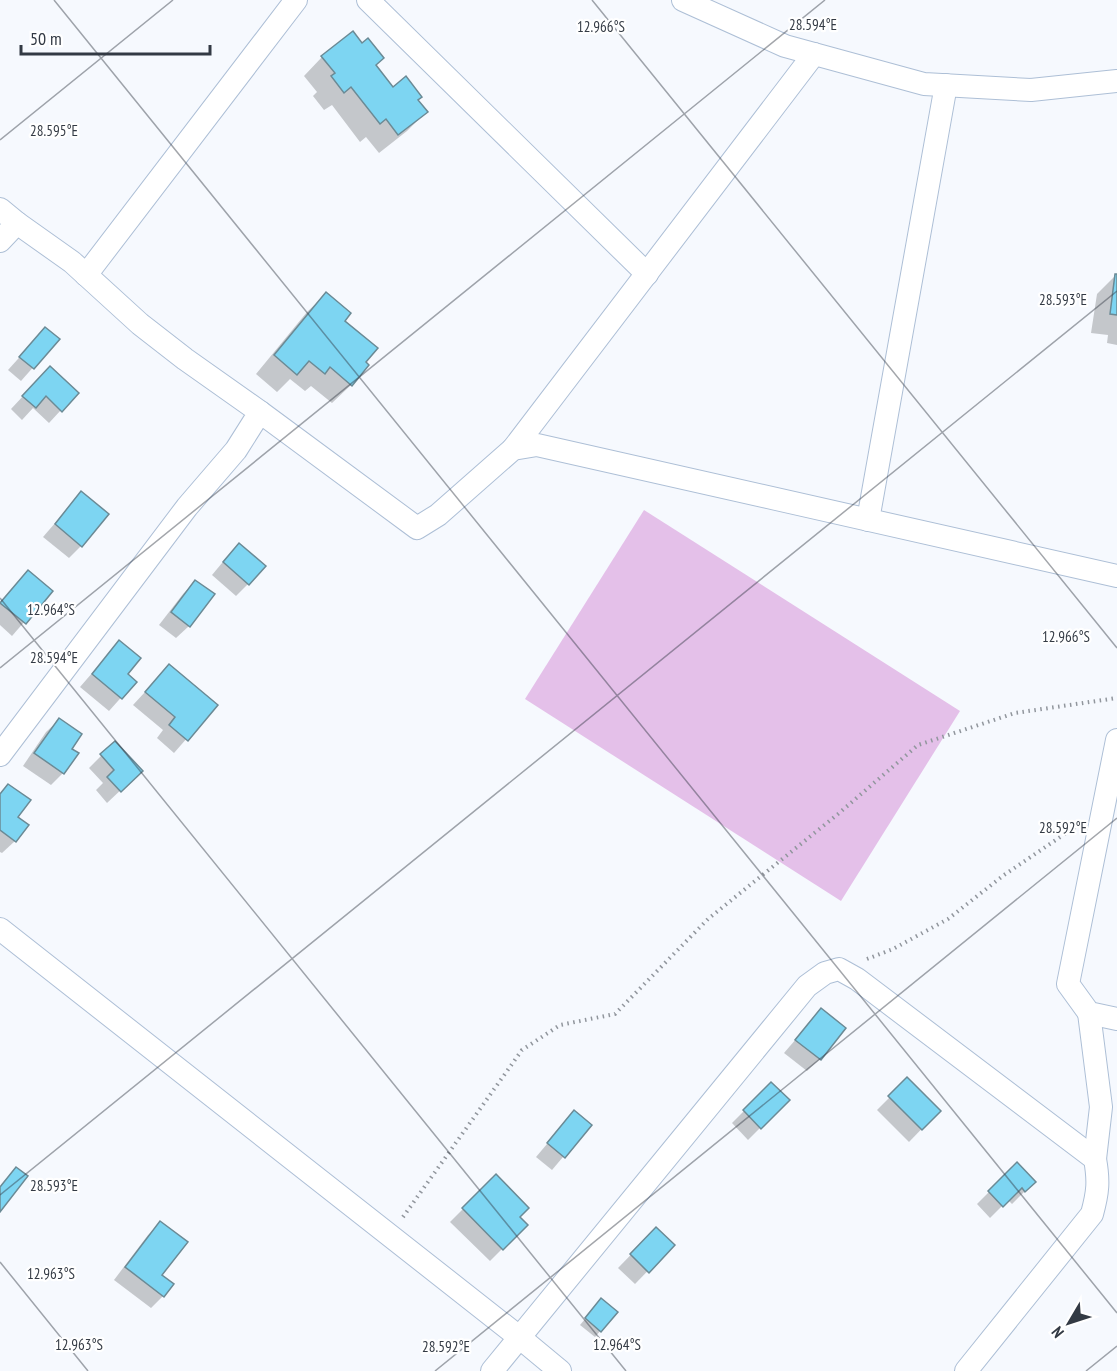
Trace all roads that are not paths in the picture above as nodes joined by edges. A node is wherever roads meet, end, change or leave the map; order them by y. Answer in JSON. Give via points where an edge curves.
{"nodes":[{"id":1,"x":296,"y":0,"type":"edge"},
{"id":2,"x":368,"y":0,"type":"edge"},
{"id":3,"x":683,"y":0,"type":"edge"},
{"id":4,"x":814,"y":54,"type":"junction"},
{"id":5,"x":1117,"y":81,"type":"edge"},
{"id":6,"x":946,"y":85,"type":"junction"},
{"id":7,"x":8,"y":216,"type":"edge"},
{"id":8,"x":0,"y":241,"type":"edge"},
{"id":9,"x":647,"y":274,"type":"junction"},
{"id":10,"x":86,"y":275,"type":"junction"},
{"id":11,"x":260,"y":412,"type":"junction"},
{"id":12,"x":513,"y":448,"type":"junction"},
{"id":13,"x":868,"y":520,"type":"junction"},
{"id":14,"x":1117,"y":576,"type":"edge"},
{"id":15,"x":1117,"y":740,"type":"edge"},
{"id":16,"x":0,"y":755,"type":"edge"},
{"id":17,"x":0,"y":929,"type":"edge"},
{"id":18,"x":1089,"y":1012,"type":"junction"},
{"id":19,"x":1117,"y":1018,"type":"edge"},
{"id":20,"x":1095,"y":1159,"type":"junction"},
{"id":21,"x":519,"y":1337,"type":"junction"},
{"id":22,"x":492,"y":1371,"type":"edge"},
{"id":23,"x":560,"y":1371,"type":"edge"},
{"id":24,"x":966,"y":1371,"type":"edge"}],
"edges":[{"from":1,"to":10,"type":"street"},
{"from":2,"to":9,"type":"street"},
{"from":3,"to":4,"type":"street","via":[[785,46]]},
{"from":4,"to":6,"type":"street","via":[[924,84]]},
{"from":4,"to":9,"type":"street"},
{"from":5,"to":6,"type":"street","via":[[1031,90]]},
{"from":6,"to":13,"type":"street"},
{"from":7,"to":8,"type":"street"},
{"from":7,"to":10,"type":"street"},
{"from":9,"to":12,"type":"street"},
{"from":10,"to":11,"type":"street","via":[[140,324]]},
{"from":11,"to":12,"type":"street","via":[[417,528],[438,515]]},
{"from":11,"to":16,"type":"street","via":[[236,450],[187,507]]},
{"from":12,"to":13,"type":"street","via":[[537,445]]},
{"from":13,"to":14,"type":"street"},
{"from":15,"to":18,"type":"street","via":[[1068,984]]},
{"from":17,"to":21,"type":"street"},
{"from":18,"to":19,"type":"street"},
{"from":18,"to":20,"type":"street","via":[[1101,1107]]},
{"from":20,"to":21,"type":"street","via":[[857,979],[839,969],[825,973],[807,986]]},
{"from":20,"to":24,"type":"street","via":[[1099,1178],[1092,1214]]},
{"from":21,"to":22,"type":"street"},
{"from":21,"to":23,"type":"street"}]}
